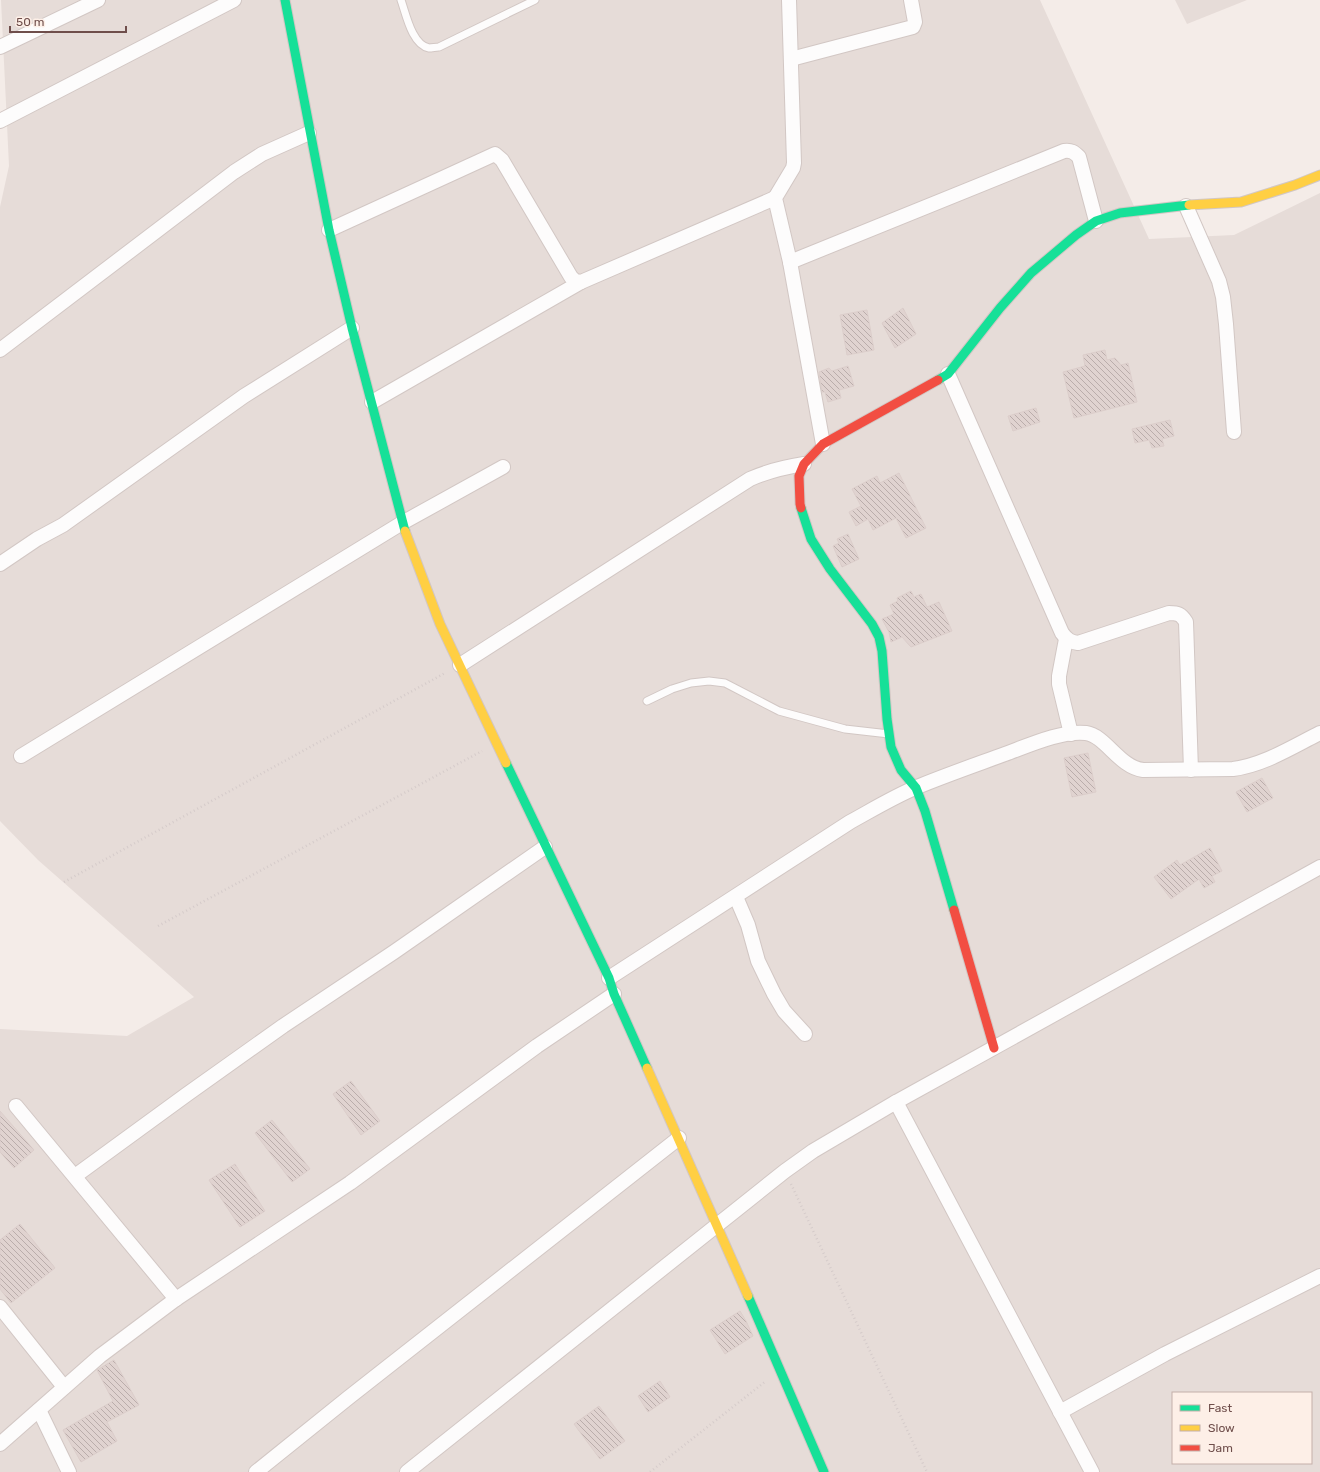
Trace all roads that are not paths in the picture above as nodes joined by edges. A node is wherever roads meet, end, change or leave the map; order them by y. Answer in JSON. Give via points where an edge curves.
{"nodes":[{"id":1,"x":98,"y":0,"type":"edge"},
{"id":2,"x":234,"y":0,"type":"edge"},
{"id":3,"x":285,"y":0,"type":"edge"},
{"id":4,"x":400,"y":0,"type":"edge"},
{"id":5,"x":535,"y":0,"type":"edge"},
{"id":6,"x":789,"y":0,"type":"edge"},
{"id":7,"x":911,"y":0,"type":"edge"},
{"id":8,"x":0,"y":47,"type":"edge"},
{"id":9,"x":791,"y":59,"type":"junction"},
{"id":10,"x":1,"y":120,"type":"edge"},
{"id":11,"x":309,"y":133,"type":"junction"},
{"id":12,"x":1320,"y":175,"type":"edge"},
{"id":13,"x":775,"y":198,"type":"junction"},
{"id":14,"x":1186,"y":206,"type":"junction"},
{"id":15,"x":1096,"y":222,"type":"junction"},
{"id":16,"x":329,"y":230,"type":"junction"},
{"id":17,"x":790,"y":262,"type":"junction"},
{"id":18,"x":581,"y":282,"type":"junction"},
{"id":19,"x":352,"y":328,"type":"junction"},
{"id":20,"x":0,"y":350,"type":"edge"},
{"id":21,"x":948,"y":374,"type":"junction"},
{"id":22,"x":372,"y":402,"type":"junction"},
{"id":23,"x":1234,"y":432,"type":"dead end"},
{"id":24,"x":823,"y":444,"type":"junction"},
{"id":25,"x":804,"y":464,"type":"junction"},
{"id":26,"x":504,"y":467,"type":"dead end"},
{"id":27,"x":402,"y":523,"type":"junction"},
{"id":28,"x":0,"y":564,"type":"edge"},
{"id":29,"x":1066,"y":639,"type":"junction"},
{"id":30,"x":460,"y":665,"type":"junction"},
{"id":31,"x":647,"y":701,"type":"dead end"},
{"id":32,"x":1320,"y":733,"type":"edge"},
{"id":33,"x":889,"y":734,"type":"junction"},
{"id":34,"x":1071,"y":734,"type":"junction"},
{"id":35,"x":21,"y":756,"type":"dead end"},
{"id":36,"x":1191,"y":770,"type":"junction"},
{"id":37,"x":916,"y":788,"type":"junction"},
{"id":38,"x":545,"y":847,"type":"junction"},
{"id":39,"x":1320,"y":867,"type":"edge"},
{"id":40,"x":736,"y":897,"type":"junction"},
{"id":41,"x":609,"y":978,"type":"junction"},
{"id":42,"x":614,"y":994,"type":"junction"},
{"id":43,"x":804,"y":1034,"type":"dead end"},
{"id":44,"x":994,"y":1048,"type":"junction"},
{"id":45,"x":896,"y":1102,"type":"junction"},
{"id":46,"x":16,"y":1106,"type":"dead end"},
{"id":47,"x":679,"y":1138,"type":"junction"},
{"id":48,"x":75,"y":1176,"type":"junction"},
{"id":49,"x":717,"y":1226,"type":"junction"},
{"id":50,"x":1320,"y":1276,"type":"edge"},
{"id":51,"x":176,"y":1299,"type":"junction"},
{"id":52,"x":0,"y":1307,"type":"edge"},
{"id":53,"x":64,"y":1387,"type":"junction"},
{"id":54,"x":39,"y":1410,"type":"junction"},
{"id":55,"x":1060,"y":1412,"type":"junction"},
{"id":56,"x":0,"y":1444,"type":"edge"},
{"id":57,"x":69,"y":1472,"type":"edge"},
{"id":58,"x":256,"y":1472,"type":"edge"},
{"id":59,"x":407,"y":1472,"type":"edge"},
{"id":60,"x":824,"y":1472,"type":"edge"},
{"id":61,"x":1092,"y":1472,"type":"edge"}],
"edges":[{"from":1,"to":8,"type":"street"},
{"from":2,"to":10,"type":"street"},
{"from":3,"to":11,"type":"street"},
{"from":4,"to":5,"type":"lane","via":[[413,35],[419,43],[429,48],[439,47]]},
{"from":6,"to":9,"type":"street"},
{"from":7,"to":9,"type":"street","via":[[916,22],[912,27]]},
{"from":9,"to":13,"type":"street","via":[[794,163]]},
{"from":11,"to":16,"type":"street"},
{"from":11,"to":20,"type":"street","via":[[262,154],[234,172]]},
{"from":12,"to":14,"type":"street","via":[[1241,202]]},
{"from":13,"to":17,"type":"street"},
{"from":13,"to":18,"type":"street"},
{"from":14,"to":15,"type":"street","via":[[1120,214]]},
{"from":14,"to":23,"type":"street","via":[[1219,281],[1223,297]]},
{"from":15,"to":17,"type":"street","via":[[1079,157],[1070,150]]},
{"from":15,"to":21,"type":"street","via":[[1076,235],[1031,273]]},
{"from":16,"to":18,"type":"street","via":[[495,154],[502,160],[571,277]]},
{"from":16,"to":19,"type":"street"},
{"from":17,"to":24,"type":"street"},
{"from":18,"to":22,"type":"street"},
{"from":19,"to":22,"type":"street"},
{"from":19,"to":28,"type":"street","via":[[244,396],[63,525]]},
{"from":21,"to":24,"type":"street"},
{"from":21,"to":29,"type":"street"},
{"from":22,"to":27,"type":"street"},
{"from":24,"to":25,"type":"street"},
{"from":25,"to":30,"type":"street","via":[[779,468],[750,479]]},
{"from":25,"to":33,"type":"street","via":[[799,476],[800,504],[811,539],[879,637]]},
{"from":26,"to":27,"type":"street"},
{"from":27,"to":30,"type":"street","via":[[440,624]]},
{"from":27,"to":35,"type":"street"},
{"from":29,"to":34,"type":"street","via":[[1059,684]]},
{"from":29,"to":36,"type":"street","via":[[1078,643],[1169,613],[1183,617],[1186,622]]},
{"from":30,"to":38,"type":"street"},
{"from":31,"to":33,"type":"lane","via":[[691,683],[725,683],[779,711],[845,729]]},
{"from":32,"to":36,"type":"street","via":[[1245,768]]},
{"from":33,"to":37,"type":"street","via":[[891,747],[901,770]]},
{"from":34,"to":36,"type":"street","via":[[1086,733],[1094,736],[1135,769]]},
{"from":34,"to":37,"type":"street","via":[[1051,737]]},
{"from":37,"to":40,"type":"street","via":[[884,802],[850,822]]},
{"from":37,"to":44,"type":"street","via":[[925,810]]},
{"from":38,"to":41,"type":"street"},
{"from":38,"to":48,"type":"street","via":[[276,1031]]},
{"from":39,"to":44,"type":"street"},
{"from":40,"to":41,"type":"street"},
{"from":40,"to":43,"type":"street","via":[[748,925],[758,961],[774,994],[784,1011]]},
{"from":41,"to":42,"type":"street"},
{"from":42,"to":47,"type":"street"},
{"from":42,"to":51,"type":"street","via":[[537,1046],[350,1183]]},
{"from":44,"to":45,"type":"street"},
{"from":45,"to":49,"type":"street","via":[[813,1151]]},
{"from":45,"to":55,"type":"street"},
{"from":46,"to":48,"type":"street"},
{"from":47,"to":49,"type":"street"},
{"from":47,"to":58,"type":"street"},
{"from":48,"to":51,"type":"street"},
{"from":49,"to":59,"type":"street"},
{"from":49,"to":60,"type":"street"},
{"from":50,"to":55,"type":"street","via":[[1165,1354]]},
{"from":51,"to":53,"type":"street","via":[[100,1356]]},
{"from":52,"to":53,"type":"street"},
{"from":53,"to":54,"type":"street"},
{"from":54,"to":56,"type":"street"},
{"from":54,"to":57,"type":"street"},
{"from":55,"to":61,"type":"street"}]}
